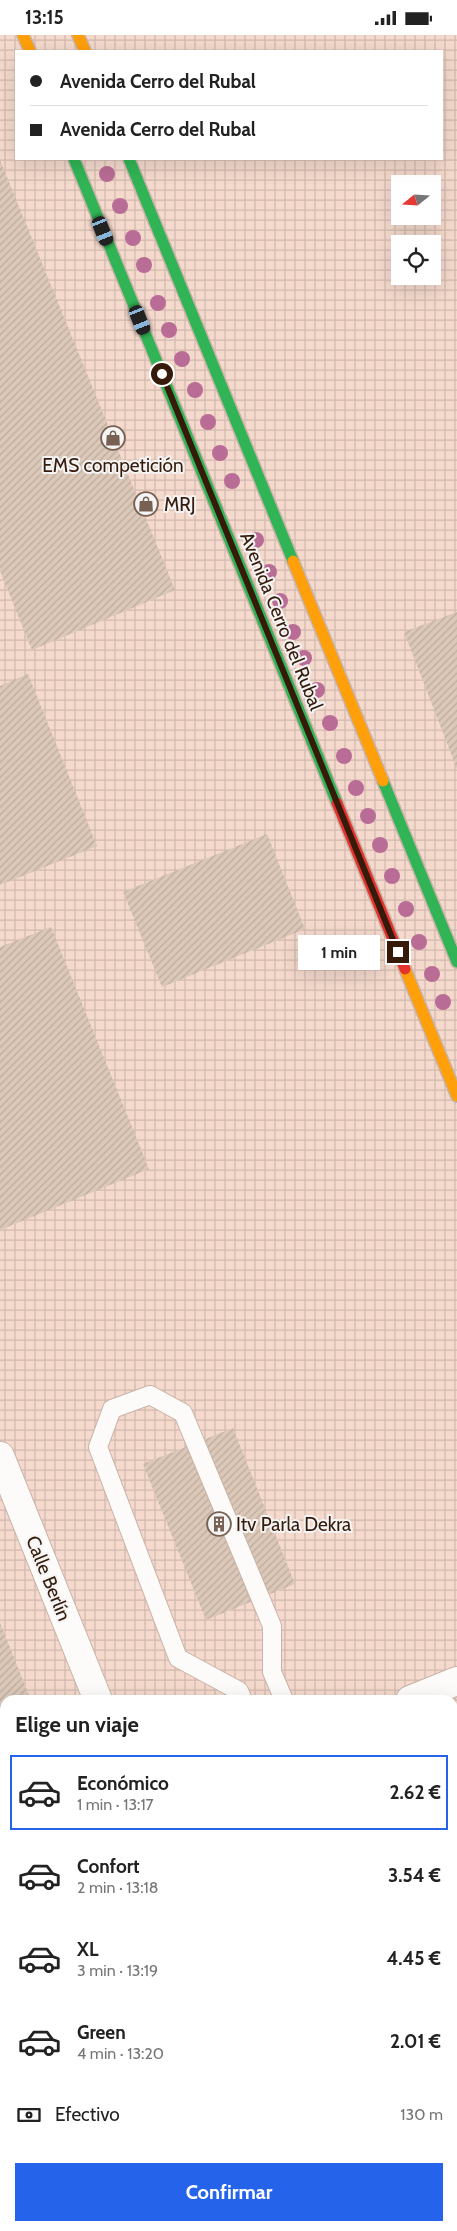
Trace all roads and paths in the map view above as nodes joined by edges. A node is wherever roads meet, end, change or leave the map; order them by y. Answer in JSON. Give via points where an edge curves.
{"nodes":[{"id":1,"x":23,"y":35,"type":"edge"},
{"id":2,"x":78,"y":35,"type":"edge"},
{"id":3,"x":30,"y":50,"type":"edge"},
{"id":4,"x":85,"y":50,"type":"edge"},
{"id":5,"x":74,"y":160,"type":"edge"},
{"id":6,"x":129,"y":160,"type":"edge"},
{"id":7,"x":457,"y":962,"type":"edge"},
{"id":8,"x":457,"y":1096,"type":"edge"},
{"id":9,"x":0,"y":1456,"type":"edge"},
{"id":10,"x":457,"y":1681,"type":"edge"},
{"id":11,"x":96,"y":1695,"type":"edge"},
{"id":12,"x":241,"y":1695,"type":"edge"},
{"id":13,"x":282,"y":1695,"type":"edge"},
{"id":14,"x":422,"y":1695,"type":"edge"}],
"edges":[{"from":1,"to":3,"type":"street"},
{"from":2,"to":4,"type":"street"},
{"from":5,"to":8,"type":"street","name":"Avenida Cerro del Rubal"},
{"from":6,"to":7,"type":"street","name":"Avenida Cerro del Rubal"},
{"from":9,"to":11,"type":"street","name":"Calle Berlín"},
{"from":10,"to":14,"type":"street"},
{"from":12,"to":13,"type":"lane","via":[[239,1691],[178,1658],[98,1447],[112,1409],[150,1395],[182,1413],[272,1626],[272,1673]]}]}
